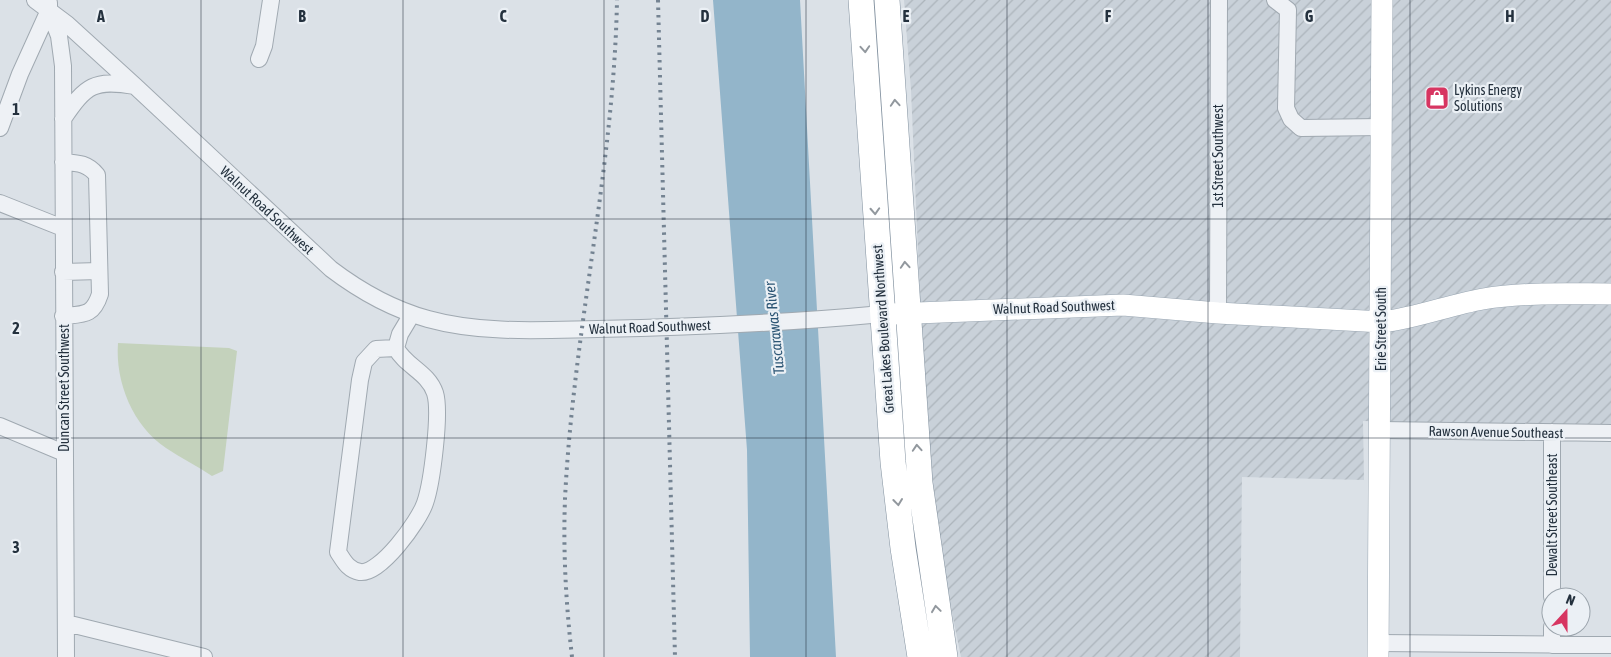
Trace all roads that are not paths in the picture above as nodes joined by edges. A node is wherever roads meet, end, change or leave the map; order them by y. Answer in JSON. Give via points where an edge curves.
{"nodes":[{"id":1,"x":35,"y":0,"type":"edge"},
{"id":2,"x":271,"y":0,"type":"edge"},
{"id":3,"x":861,"y":0,"type":"edge"},
{"id":4,"x":888,"y":0,"type":"edge"},
{"id":5,"x":1218,"y":0,"type":"edge"},
{"id":6,"x":1275,"y":0,"type":"edge"},
{"id":7,"x":1382,"y":0,"type":"edge"},
{"id":8,"x":49,"y":5,"type":"edge"},
{"id":9,"x":259,"y":59,"type":"dead end"},
{"id":10,"x":135,"y":86,"type":"junction"},
{"id":11,"x":62,"y":119,"type":"junction"},
{"id":12,"x":1381,"y":127,"type":"junction"},
{"id":13,"x":0,"y":128,"type":"edge"},
{"id":14,"x":63,"y":162,"type":"junction"},
{"id":15,"x":0,"y":203,"type":"edge"},
{"id":16,"x":63,"y":228,"type":"junction"},
{"id":17,"x":99,"y":271,"type":"junction"},
{"id":18,"x":63,"y":272,"type":"junction"},
{"id":19,"x":1611,"y":294,"type":"edge"},
{"id":20,"x":908,"y":313,"type":"junction"},
{"id":21,"x":1218,"y":313,"type":"junction"},
{"id":22,"x":412,"y":314,"type":"junction"},
{"id":23,"x":882,"y":314,"type":"junction"},
{"id":24,"x":63,"y":316,"type":"junction"},
{"id":25,"x":1382,"y":322,"type":"junction"},
{"id":26,"x":396,"y":348,"type":"junction"},
{"id":27,"x":1,"y":428,"type":"edge"},
{"id":28,"x":1380,"y":430,"type":"junction"},
{"id":29,"x":1552,"y":432,"type":"junction"},
{"id":30,"x":1611,"y":433,"type":"edge"},
{"id":31,"x":64,"y":453,"type":"junction"},
{"id":32,"x":1552,"y":587,"type":"edge"},
{"id":33,"x":66,"y":623,"type":"junction"},
{"id":34,"x":1552,"y":637,"type":"edge"},
{"id":35,"x":1552,"y":645,"type":"junction"},
{"id":36,"x":1610,"y":649,"type":"edge"},
{"id":37,"x":1378,"y":650,"type":"edge"},
{"id":38,"x":1493,"y":651,"type":"edge"},
{"id":39,"x":66,"y":657,"type":"edge"},
{"id":40,"x":204,"y":657,"type":"edge"},
{"id":41,"x":920,"y":657,"type":"edge"},
{"id":42,"x":945,"y":657,"type":"edge"}],
"edges":[{"from":1,"to":8,"type":"street","name":"Walnut Road Southwest"},
{"from":2,"to":9,"type":"street"},
{"from":3,"to":23,"type":"highway","name":"Great Lakes Boulevard Northwest","one_way":true},
{"from":20,"to":4,"type":"highway","name":"Great Lakes Boulevard Northwest","one_way":true},
{"from":5,"to":21,"type":"street","name":"1st Street Southwest"},
{"from":6,"to":12,"type":"street","via":[[1288,10],[1286,108],[1291,119],[1301,128]]},
{"from":7,"to":12,"type":"main road","name":"Erie Street South"},
{"from":8,"to":10,"type":"street","name":"Walnut Road Southwest"},
{"from":8,"to":11,"type":"street","name":"Duncan Street Southwest","via":[[62,54]]},
{"from":8,"to":13,"type":"street"},
{"from":10,"to":11,"type":"street","via":[[93,85],[80,95]]},
{"from":10,"to":22,"type":"street","name":"Walnut Road Southwest","via":[[331,269],[362,290]]},
{"from":11,"to":14,"type":"street","name":"Duncan Street Southwest"},
{"from":12,"to":25,"type":"main road","name":"Erie Street South"},
{"from":14,"to":16,"type":"street","name":"Duncan Street Southwest"},
{"from":14,"to":17,"type":"street","via":[[81,163],[97,175]]},
{"from":15,"to":16,"type":"street"},
{"from":16,"to":18,"type":"street","name":"Duncan Street Southwest"},
{"from":17,"to":18,"type":"street"},
{"from":17,"to":24,"type":"street","via":[[100,294],[96,308],[84,314]]},
{"from":18,"to":24,"type":"street","name":"Duncan Street Southwest"},
{"from":19,"to":25,"type":"main road","name":"Walnut Road Southwest","via":[[1500,296]]},
{"from":20,"to":21,"type":"main road","name":"Walnut Road Southwest","via":[[1123,305]]},
{"from":20,"to":23,"type":"main road","name":"Walnut Road Southwest"},
{"from":42,"to":20,"type":"highway","name":"Great Lakes Boulevard Northwest","one_way":true,"via":[[920,483]]},
{"from":21,"to":25,"type":"main road","name":"Walnut Road Southwest"},
{"from":22,"to":23,"type":"street","name":"Walnut Road Southwest","via":[[475,328],[536,330],[692,326]]},
{"from":22,"to":26,"type":"street"},
{"from":23,"to":41,"type":"highway","name":"Great Lakes Boulevard Northwest","one_way":true,"via":[[893,462]]},
{"from":24,"to":31,"type":"street","name":"Duncan Street Southwest"},
{"from":25,"to":28,"type":"main road","name":"Erie Street South"},
{"from":26,"to":26,"type":"street","via":[[401,358],[424,375],[435,393],[437,412],[431,481],[425,504],[401,540],[372,570],[360,572],[348,567],[338,552],[360,380],[364,362],[376,349]]},
{"from":27,"to":31,"type":"street"},
{"from":28,"to":29,"type":"street","name":"Rawson Avenue Southeast"},
{"from":28,"to":37,"type":"main road","name":"Erie Street South"},
{"from":29,"to":30,"type":"street","name":"Rawson Avenue Southeast"},
{"from":29,"to":32,"type":"street","name":"Dewalt Street Southeast"},
{"from":31,"to":33,"type":"street","name":"Duncan Street Southwest"},
{"from":33,"to":39,"type":"street","name":"Duncan Street Southwest"},
{"from":33,"to":40,"type":"street"},
{"from":34,"to":35,"type":"street"},
{"from":35,"to":36,"type":"street"},
{"from":35,"to":38,"type":"street"},
{"from":37,"to":38,"type":"street"}]}
